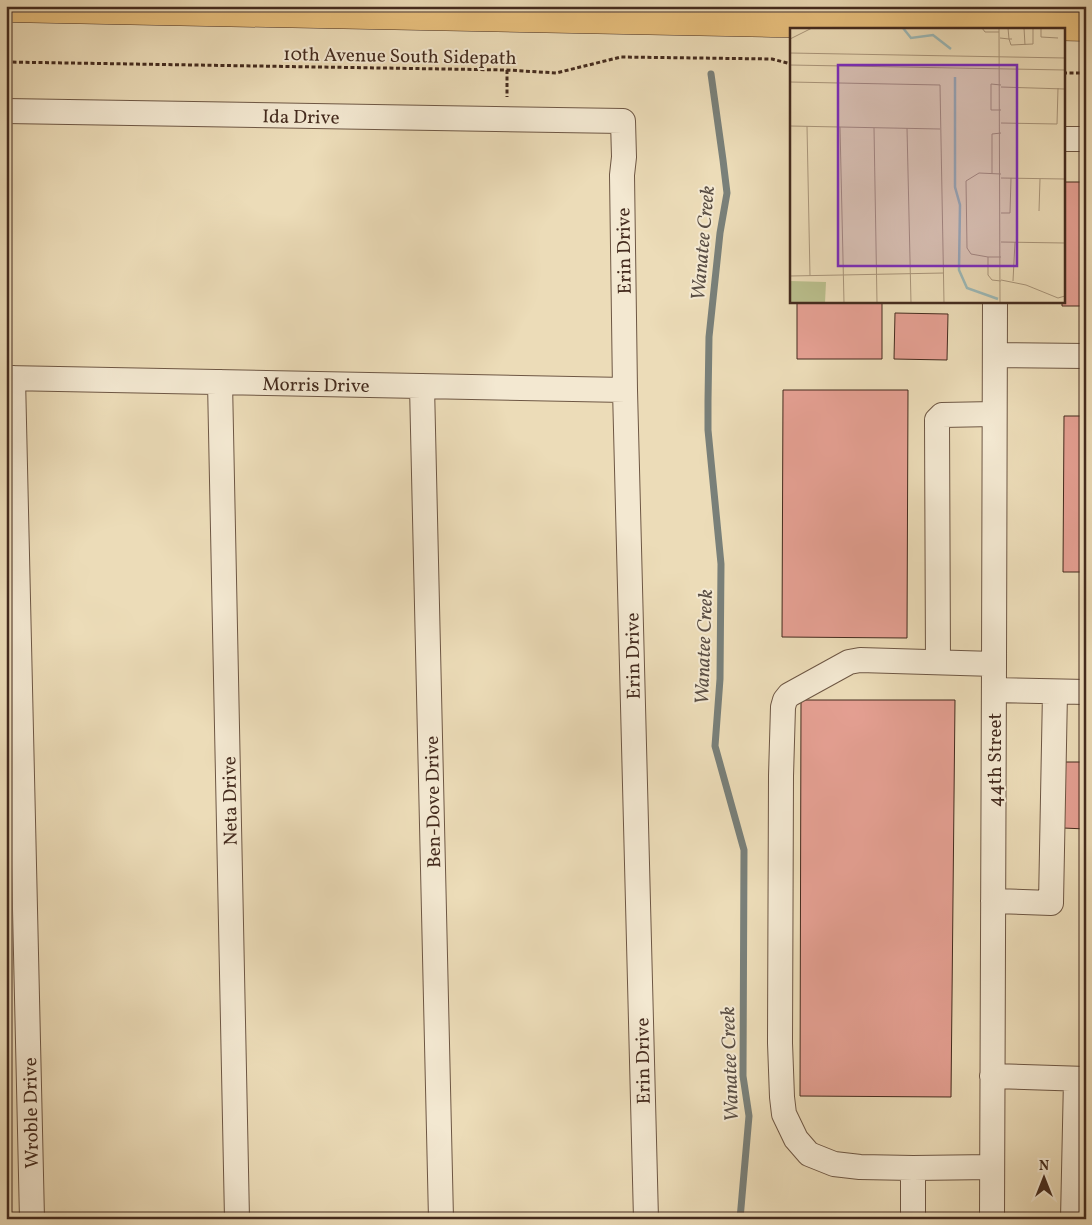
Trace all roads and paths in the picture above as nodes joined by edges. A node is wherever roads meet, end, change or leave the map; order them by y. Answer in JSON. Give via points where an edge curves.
{"nodes":[{"id":1,"x":6,"y":8,"type":"edge"},
{"id":2,"x":725,"y":14,"type":"edge"},
{"id":3,"x":996,"y":20,"type":"edge"},
{"id":4,"x":1086,"y":26,"type":"edge"},
{"id":5,"x":6,"y":62,"type":"edge"},
{"id":6,"x":790,"y":64,"type":"edge"},
{"id":7,"x":1064,"y":73,"type":"edge"},
{"id":8,"x":1086,"y":73,"type":"edge"},
{"id":9,"x":6,"y":111,"type":"edge"},
{"id":10,"x":596,"y":121,"type":"joint"},
{"id":11,"x":1064,"y":138,"type":"edge"},
{"id":12,"x":1086,"y":139,"type":"edge"},
{"id":13,"x":995,"y":302,"type":"edge"},
{"id":14,"x":995,"y":355,"type":"junction"},
{"id":15,"x":1086,"y":356,"type":"edge"},
{"id":16,"x":10,"y":378,"type":"edge"},
{"id":17,"x":220,"y":382,"type":"junction"},
{"id":18,"x":422,"y":386,"type":"junction"},
{"id":19,"x":625,"y":390,"type":"junction"},
{"id":20,"x":994,"y":414,"type":"junction"},
{"id":21,"x":938,"y":662,"type":"junction"},
{"id":22,"x":994,"y":664,"type":"junction"},
{"id":23,"x":994,"y":690,"type":"junction"},
{"id":24,"x":1055,"y":692,"type":"junction"},
{"id":25,"x":1086,"y":692,"type":"edge"},
{"id":26,"x":993,"y":901,"type":"junction"},
{"id":27,"x":992,"y":1076,"type":"junction"},
{"id":28,"x":1081,"y":1079,"type":"edge"},
{"id":29,"x":992,"y":1167,"type":"junction"},
{"id":30,"x":913,"y":1168,"type":"junction"},
{"id":31,"x":32,"y":1219,"type":"edge"},
{"id":32,"x":237,"y":1219,"type":"edge"},
{"id":33,"x":441,"y":1219,"type":"edge"},
{"id":34,"x":646,"y":1219,"type":"edge"},
{"id":35,"x":913,"y":1219,"type":"edge"},
{"id":36,"x":992,"y":1219,"type":"edge"},
{"id":37,"x":1073,"y":1219,"type":"edge"}],
"edges":[{"from":1,"to":2,"type":"main road"},
{"from":2,"to":3,"type":"main road"},
{"from":3,"to":4,"type":"main road"},
{"from":5,"to":6,"type":"path","name":"10th Avenue South Sidepath","via":[[556,73],[621,57],[772,59]]},
{"from":7,"to":8,"type":"path"},
{"from":9,"to":10,"type":"street","name":"Ida Drive"},
{"from":10,"to":19,"type":"street","name":"Erin Drive","via":[[623,121]]},
{"from":11,"to":12,"type":"street"},
{"from":13,"to":14,"type":"street","name":"44th Street"},
{"from":14,"to":15,"type":"street"},
{"from":14,"to":20,"type":"street","name":"44th Street"},
{"from":16,"to":17,"type":"street","name":"Morris Drive"},
{"from":16,"to":31,"type":"street","name":"Wroble Drive"},
{"from":17,"to":18,"type":"street","name":"Morris Drive"},
{"from":17,"to":32,"type":"street","name":"Neta Drive"},
{"from":18,"to":19,"type":"street","name":"Morris Drive"},
{"from":18,"to":33,"type":"street","name":"Ben-Dove Drive"},
{"from":19,"to":34,"type":"street","name":"Erin Drive"},
{"from":20,"to":21,"type":"street","via":[[942,415],[938,420]]},
{"from":20,"to":22,"type":"street","name":"44th Street"},
{"from":21,"to":22,"type":"street"},
{"from":21,"to":30,"type":"street","via":[[849,662],[788,695],[783,707],[780,1043],[784,1114],[796,1139],[809,1154],[825,1161],[860,1167]]},
{"from":22,"to":23,"type":"street","name":"44th Street"},
{"from":23,"to":24,"type":"street"},
{"from":23,"to":26,"type":"street","name":"44th Street"},
{"from":24,"to":25,"type":"street"},
{"from":24,"to":26,"type":"street","via":[[1051,903]]},
{"from":26,"to":27,"type":"street","name":"44th Street"},
{"from":27,"to":28,"type":"street"},
{"from":27,"to":29,"type":"street","name":"44th Street"},
{"from":28,"to":37,"type":"street"},
{"from":29,"to":30,"type":"street"},
{"from":29,"to":36,"type":"street","name":"44th Street"},
{"from":30,"to":35,"type":"street"}]}
